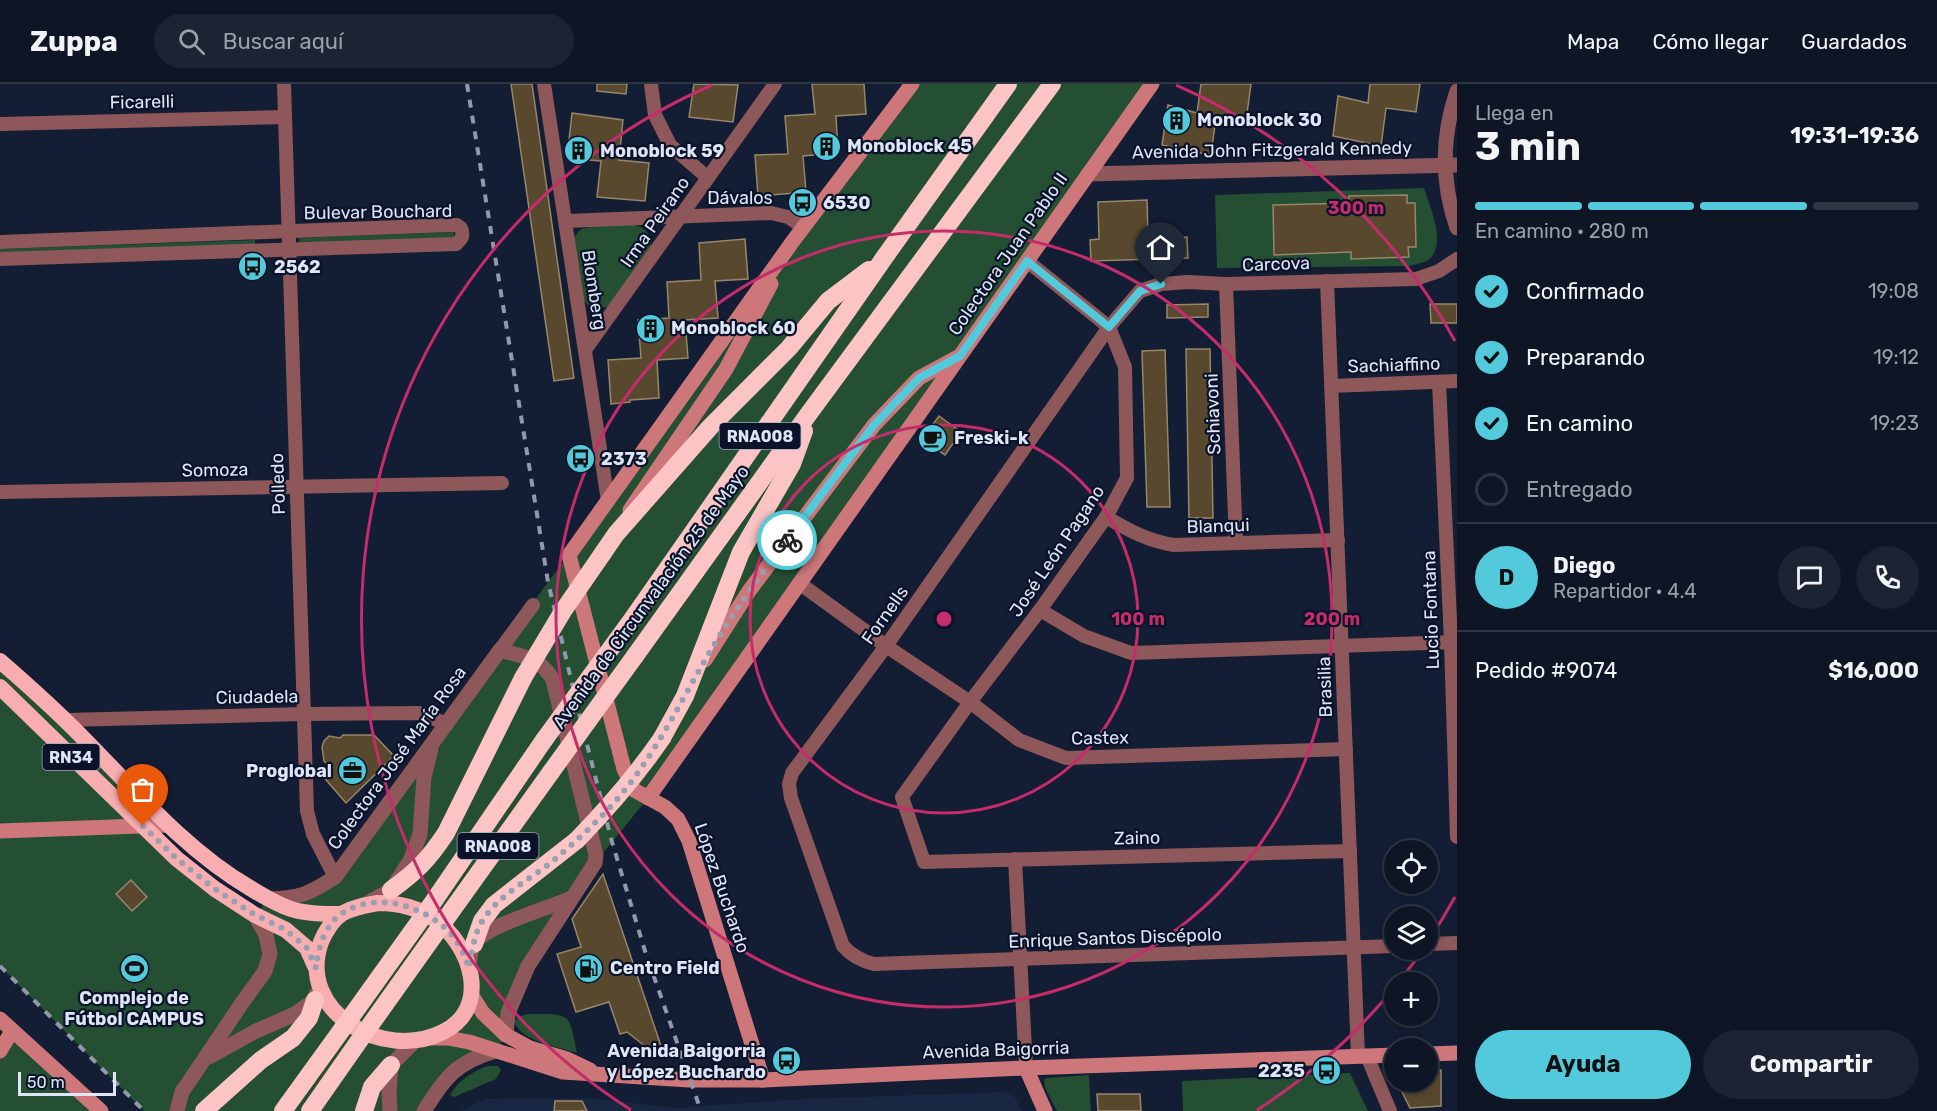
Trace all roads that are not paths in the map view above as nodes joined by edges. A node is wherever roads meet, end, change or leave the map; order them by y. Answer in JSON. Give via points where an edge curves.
{"nodes":[{"id":1,"x":284,"y":84,"type":"edge"},
{"id":2,"x":544,"y":84,"type":"edge"},
{"id":3,"x":651,"y":84,"type":"edge"},
{"id":4,"x":775,"y":84,"type":"edge"},
{"id":5,"x":912,"y":84,"type":"edge"},
{"id":6,"x":996,"y":84,"type":"edge"},
{"id":7,"x":1008,"y":84,"type":"edge"},
{"id":8,"x":1053,"y":84,"type":"edge"},
{"id":9,"x":1065,"y":84,"type":"edge"},
{"id":10,"x":1152,"y":84,"type":"edge"},
{"id":11,"x":1457,"y":92,"type":"edge"},
{"id":12,"x":1035,"y":107,"type":"junction"},
{"id":13,"x":285,"y":117,"type":"junction"},
{"id":14,"x":0,"y":124,"type":"edge"},
{"id":15,"x":972,"y":135,"type":"junction"},
{"id":16,"x":1451,"y":165,"type":"edge"},
{"id":17,"x":1089,"y":174,"type":"junction"},
{"id":18,"x":708,"y":178,"type":"junction"},
{"id":19,"x":681,"y":217,"type":"junction"},
{"id":20,"x":566,"y":221,"type":"junction"},
{"id":21,"x":803,"y":227,"type":"junction"},
{"id":22,"x":1457,"y":228,"type":"edge"},
{"id":23,"x":288,"y":231,"type":"junction"},
{"id":24,"x":793,"y":241,"type":"junction"},
{"id":25,"x":0,"y":242,"type":"edge"},
{"id":26,"x":289,"y":249,"type":"junction"},
{"id":27,"x":884,"y":258,"type":"junction"},
{"id":28,"x":0,"y":259,"type":"edge"},
{"id":29,"x":1457,"y":259,"type":"edge"},
{"id":30,"x":1027,"y":261,"type":"junction"},
{"id":31,"x":1327,"y":281,"type":"junction"},
{"id":32,"x":1226,"y":284,"type":"junction"},
{"id":33,"x":1109,"y":327,"type":"junction"},
{"id":34,"x":585,"y":350,"type":"junction"},
{"id":35,"x":960,"y":356,"type":"junction"},
{"id":36,"x":1457,"y":381,"type":"edge"},
{"id":37,"x":1438,"y":382,"type":"junction"},
{"id":38,"x":1331,"y":386,"type":"junction"},
{"id":39,"x":810,"y":412,"type":"junction"},
{"id":40,"x":502,"y":483,"type":"dead end"},
{"id":41,"x":296,"y":486,"type":"junction"},
{"id":42,"x":0,"y":492,"type":"edge"},
{"id":43,"x":608,"y":501,"type":"junction"},
{"id":44,"x":1106,"y":517,"type":"junction"},
{"id":45,"x":616,"y":534,"type":"junction"},
{"id":46,"x":1338,"y":540,"type":"junction"},
{"id":47,"x":1236,"y":543,"type":"junction"},
{"id":48,"x":800,"y":583,"type":"junction"},
{"id":49,"x":533,"y":604,"type":"dead end"},
{"id":50,"x":1040,"y":610,"type":"junction"},
{"id":51,"x":1454,"y":642,"type":"edge"},
{"id":52,"x":886,"y":646,"type":"junction"},
{"id":53,"x":1342,"y":646,"type":"junction"},
{"id":54,"x":500,"y":650,"type":"junction"},
{"id":55,"x":0,"y":661,"type":"edge"},
{"id":56,"x":0,"y":687,"type":"edge"},
{"id":57,"x":685,"y":696,"type":"junction"},
{"id":58,"x":970,"y":702,"type":"junction"},
{"id":59,"x":304,"y":714,"type":"junction"},
{"id":60,"x":66,"y":720,"type":"junction"},
{"id":61,"x":447,"y":724,"type":"junction"},
{"id":62,"x":432,"y":743,"type":"junction"},
{"id":63,"x":1346,"y":749,"type":"junction"},
{"id":64,"x":648,"y":798,"type":"junction"},
{"id":65,"x":169,"y":825,"type":"junction"},
{"id":66,"x":143,"y":826,"type":"junction"},
{"id":67,"x":0,"y":831,"type":"edge"},
{"id":68,"x":1457,"y":837,"type":"edge"},
{"id":69,"x":1350,"y":851,"type":"junction"},
{"id":70,"x":1015,"y":859,"type":"junction"},
{"id":71,"x":924,"y":862,"type":"joint"},
{"id":72,"x":335,"y":877,"type":"junction"},
{"id":73,"x":391,"y":890,"type":"junction"},
{"id":74,"x":572,"y":898,"type":"junction"},
{"id":75,"x":269,"y":899,"type":"junction"},
{"id":76,"x":363,"y":906,"type":"junction"},
{"id":77,"x":341,"y":914,"type":"junction"},
{"id":78,"x":255,"y":915,"type":"junction"},
{"id":79,"x":1457,"y":943,"type":"edge"},
{"id":80,"x":474,"y":944,"type":"junction"},
{"id":81,"x":1438,"y":944,"type":"edge"},
{"id":82,"x":843,"y":946,"type":"joint"},
{"id":83,"x":1384,"y":946,"type":"edge"},
{"id":84,"x":1354,"y":947,"type":"junction"},
{"id":85,"x":1021,"y":960,"type":"junction"},
{"id":86,"x":469,"y":968,"type":"junction"},
{"id":87,"x":317,"y":974,"type":"junction"},
{"id":88,"x":472,"y":996,"type":"junction"},
{"id":89,"x":315,"y":1000,"type":"junction"},
{"id":90,"x":0,"y":1019,"type":"edge"},
{"id":91,"x":12,"y":1031,"type":"junction"},
{"id":92,"x":506,"y":1035,"type":"junction"},
{"id":93,"x":422,"y":1040,"type":"junction"},
{"id":94,"x":0,"y":1051,"type":"edge"},
{"id":95,"x":495,"y":1051,"type":"junction"},
{"id":96,"x":1457,"y":1053,"type":"edge"},
{"id":97,"x":1438,"y":1054,"type":"edge"},
{"id":98,"x":1384,"y":1055,"type":"edge"},
{"id":99,"x":1362,"y":1056,"type":"junction"},
{"id":100,"x":206,"y":1059,"type":"junction"},
{"id":101,"x":391,"y":1065,"type":"junction"},
{"id":102,"x":1026,"y":1068,"type":"junction"},
{"id":103,"x":598,"y":1073,"type":"junction"},
{"id":104,"x":763,"y":1080,"type":"junction"},
{"id":105,"x":101,"y":1111,"type":"edge"},
{"id":106,"x":177,"y":1111,"type":"edge"},
{"id":107,"x":204,"y":1111,"type":"edge"},
{"id":108,"x":284,"y":1111,"type":"edge"},
{"id":109,"x":310,"y":1111,"type":"edge"},
{"id":110,"x":364,"y":1111,"type":"edge"},
{"id":111,"x":390,"y":1111,"type":"edge"},
{"id":112,"x":424,"y":1111,"type":"edge"},
{"id":113,"x":1045,"y":1111,"type":"edge"},
{"id":114,"x":1390,"y":1111,"type":"edge"}],
"edges":[{"from":1,"to":13,"type":"street","name":"Polledo"},
{"from":2,"to":20,"type":"street","name":"Blomberg"},
{"from":3,"to":18,"type":"street","via":[[655,115],[670,145]]},
{"from":4,"to":18,"type":"street","name":"Irma Peirano"},
{"from":5,"to":21,"type":"main road"},
{"from":6,"to":15,"type":"highway"},
{"from":7,"to":15,"type":"highway","name":"Avenida de Circunvalación 25 de Mayo","number":"RNA008"},
{"from":8,"to":12,"type":"highway","name":"Avenida de Circunvalación 25 de Mayo","number":"RNA008"},
{"from":9,"to":12,"type":"highway","number":"RNA008"},
{"from":10,"to":17,"type":"main road","name":"Colectora Juan Pablo II"},
{"from":11,"to":16,"type":"street","via":[[1448,124]]},
{"from":12,"to":39,"type":"highway","name":"Avenida de Circunvalación 25 de Mayo","number":"RNA008"},
{"from":13,"to":14,"type":"street","name":"Ficarelli"},
{"from":13,"to":23,"type":"street","name":"Polledo"},
{"from":15,"to":27,"type":"highway","name":"Avenida de Circunvalación 25 de Mayo","number":"RNA008"},
{"from":16,"to":17,"type":"street","name":"Avenida John Fitzgerald Kennedy"},
{"from":16,"to":22,"type":"street","via":[[1447,193]]},
{"from":17,"to":30,"type":"main road","name":"Colectora Juan Pablo II"},
{"from":18,"to":19,"type":"street","name":"Irma Peirano"},
{"from":19,"to":20,"type":"street","name":"Dávalos"},
{"from":19,"to":21,"type":"street","name":"Dávalos","via":[[771,213],[788,217]]},
{"from":19,"to":34,"type":"street","name":"Irma Peirano"},
{"from":20,"to":34,"type":"street","name":"Blomberg"},
{"from":21,"to":24,"type":"main road"},
{"from":23,"to":25,"type":"street","name":"Bulevar Bouchard"},
{"from":23,"to":26,"type":"street","name":"Polledo"},
{"from":23,"to":26,"type":"street","name":"Bulevar Bouchard","via":[[457,225],[463,234],[456,244]]},
{"from":24,"to":43,"type":"main road"},
{"from":24,"to":45,"type":"main road","via":[[726,369]]},
{"from":26,"to":28,"type":"street","name":"Bulevar Bouchard"},
{"from":26,"to":41,"type":"street","name":"Polledo"},
{"from":27,"to":45,"type":"highway","via":[[828,301]]},
{"from":27,"to":108,"type":"highway","name":"Avenida de Circunvalación 25 de Mayo","number":"RNA008","bridge":true},
{"from":29,"to":31,"type":"street","name":"Carcova","via":[[1416,279]]},
{"from":30,"to":33,"type":"street","name":"José León Pagano"},
{"from":30,"to":35,"type":"main road","name":"Colectora Juan Pablo II"},
{"from":31,"to":32,"type":"street","name":"Carcova"},
{"from":31,"to":38,"type":"street","name":"Brasilia"},
{"from":32,"to":33,"type":"street","name":"Carcova","via":[[1161,284],[1140,291]]},
{"from":32,"to":47,"type":"street","name":"Schiavoni"},
{"from":33,"to":44,"type":"street","name":"José León Pagano","via":[[1125,367],[1127,478]]},
{"from":33,"to":52,"type":"street","name":"Fornells"},
{"from":34,"to":43,"type":"street","name":"Blomberg"},
{"from":35,"to":48,"type":"main road","name":"Colectora Juan Pablo II"},
{"from":35,"to":57,"type":"main road","via":[[919,378],[874,425],[749,591]]},
{"from":36,"to":37,"type":"street","name":"Sachiaffino"},
{"from":37,"to":38,"type":"street","name":"Sachiaffino"},
{"from":37,"to":51,"type":"street","name":"Lucio Fontana"},
{"from":38,"to":46,"type":"street","name":"Brasilia"},
{"from":39,"to":57,"type":"highway","via":[[792,464],[741,552]]},
{"from":39,"to":109,"type":"highway","name":"Avenida de Circunvalación 25 de Mayo","number":"RNA008","bridge":true},
{"from":40,"to":41,"type":"street","name":"Somoza"},
{"from":41,"to":42,"type":"street","name":"Somoza"},
{"from":41,"to":59,"type":"street","name":"Polledo"},
{"from":43,"to":64,"type":"main road","name":"López Buchardo","via":[[569,555],[624,769],[634,790]]},
{"from":44,"to":47,"type":"street","name":"Blanqui","via":[[1155,542]]},
{"from":44,"to":50,"type":"street","name":"José León Pagano"},
{"from":45,"to":73,"type":"highway","bridge":true,"via":[[523,678],[446,833],[416,872]]},
{"from":46,"to":47,"type":"street","name":"Blanqui"},
{"from":46,"to":53,"type":"street","name":"Brasilia"},
{"from":48,"to":52,"type":"street","name":"Castex"},
{"from":48,"to":64,"type":"main road","name":"Colectora Juan Pablo II"},
{"from":49,"to":54,"type":"street","name":"Colectora José María Rosa"},
{"from":50,"to":53,"type":"street","via":[[1084,636],[1131,653]]},
{"from":50,"to":58,"type":"street","name":"José León Pagano"},
{"from":51,"to":53,"type":"street"},
{"from":51,"to":68,"type":"street","name":"Lucio Fontana"},
{"from":52,"to":58,"type":"street","name":"Castex"},
{"from":52,"to":82,"type":"street","name":"Fornells","via":[[792,773],[789,784],[790,798]]},
{"from":53,"to":63,"type":"street","name":"Brasilia"},
{"from":54,"to":61,"type":"street","name":"Colectora José María Rosa"},
{"from":54,"to":74,"type":"street","via":[[535,661],[546,668],[553,680],[596,848],[595,863]]},
{"from":55,"to":60,"type":"highway","number":"RN34"},
{"from":56,"to":66,"type":"highway","number":"RN34"},
{"from":57,"to":80,"type":"highway","bridge":true,"via":[[638,774],[612,805],[577,840],[494,905],[482,921]]},
{"from":58,"to":63,"type":"street","name":"Castex","via":[[1019,740],[1066,758]]},
{"from":58,"to":71,"type":"street","name":"José León Pagano","via":[[902,797]]},
{"from":59,"to":60,"type":"street","name":"Ciudadela"},
{"from":59,"to":61,"type":"street","name":"Ciudadela","via":[[420,713]]},
{"from":59,"to":72,"type":"street","name":"Polledo","via":[[307,811]]},
{"from":60,"to":65,"type":"highway","number":"RN34"},
{"from":61,"to":62,"type":"street","name":"Colectora José María Rosa"},
{"from":62,"to":72,"type":"street","name":"Colectora José María Rosa"},
{"from":62,"to":73,"type":"street","via":[[424,777],[420,834],[411,859]]},
{"from":63,"to":69,"type":"street","name":"Brasilia"},
{"from":64,"to":104,"type":"main road","name":"López Buchardo","via":[[678,819],[689,842]]},
{"from":65,"to":66,"type":"main road"},
{"from":65,"to":75,"type":"highway","number":"RN34","via":[[233,878]]},
{"from":66,"to":67,"type":"main road"},
{"from":66,"to":78,"type":"highway","number":"RN34","via":[[186,867]]},
{"from":69,"to":70,"type":"street","name":"Zaino"},
{"from":69,"to":84,"type":"street","name":"Brasilia"},
{"from":70,"to":71,"type":"street","name":"Zaino"},
{"from":70,"to":85,"type":"street"},
{"from":72,"to":75,"type":"street","name":"Colectora José María Rosa","via":[[310,893]]},
{"from":73,"to":76,"type":"street"},
{"from":74,"to":80,"type":"street","via":[[484,935]]},
{"from":74,"to":92,"type":"street","via":[[523,976],[508,1013]]},
{"from":75,"to":77,"type":"highway","number":"RN34","via":[[316,914]]},
{"from":76,"to":77,"type":"highway","number":"RN34"},
{"from":76,"to":86,"type":"highway","number":"RN34","via":[[393,903],[428,915],[456,940]]},
{"from":77,"to":87,"type":"highway","via":[[323,937]]},
{"from":78,"to":87,"type":"highway","number":"RN34","via":[[286,930],[307,948]]},
{"from":78,"to":100,"type":"street","via":[[266,935],[270,954],[265,971]]},
{"from":79,"to":81,"type":"street"},
{"from":80,"to":86,"type":"street"},
{"from":82,"to":85,"type":"street","name":"Enrique Santos Discépolo","via":[[856,958],[874,964]]},
{"from":83,"to":84,"type":"street","name":"Enrique Santos Discépolo"},
{"from":84,"to":85,"type":"street","name":"Enrique Santos Discépolo"},
{"from":84,"to":99,"type":"street","name":"Brasilia"},
{"from":85,"to":102,"type":"street"},
{"from":86,"to":88,"type":"highway","number":"RN34"},
{"from":87,"to":89,"type":"street"},
{"from":87,"to":93,"type":"highway","number":"RN34","via":[[330,1005],[361,1032],[388,1041]]},
{"from":88,"to":92,"type":"main road","name":"Avenida Baigorria"},
{"from":88,"to":93,"type":"highway","via":[[458,1020],[445,1031]]},
{"from":89,"to":100,"type":"street"},
{"from":89,"to":107,"type":"highway","via":[[309,1018],[293,1038],[261,1060]]},
{"from":90,"to":91,"type":"main road"},
{"from":91,"to":94,"type":"main road"},
{"from":91,"to":105,"type":"main road"},
{"from":92,"to":103,"type":"main road","name":"Avenida Baigorria"},
{"from":93,"to":95,"type":"main road","name":"Avenida Baigorria","via":[[448,1038]]},
{"from":93,"to":101,"type":"street"},
{"from":95,"to":103,"type":"main road","name":"Avenida Baigorria","via":[[563,1072]]},
{"from":95,"to":112,"type":"street","via":[[456,1068]]},
{"from":96,"to":97,"type":"main road"},
{"from":98,"to":99,"type":"main road","name":"Avenida Baigorria"},
{"from":99,"to":102,"type":"main road","name":"Avenida Baigorria"},
{"from":99,"to":114,"type":"street"},
{"from":100,"to":106,"type":"street","via":[[182,1092]]},
{"from":101,"to":110,"type":"highway","via":[[372,1087]]},
{"from":101,"to":111,"type":"street"},
{"from":102,"to":104,"type":"main road","name":"Avenida Baigorria"},
{"from":102,"to":113,"type":"main road"},
{"from":103,"to":104,"type":"main road","name":"Avenida Baigorria","via":[[639,1078]]}]}
